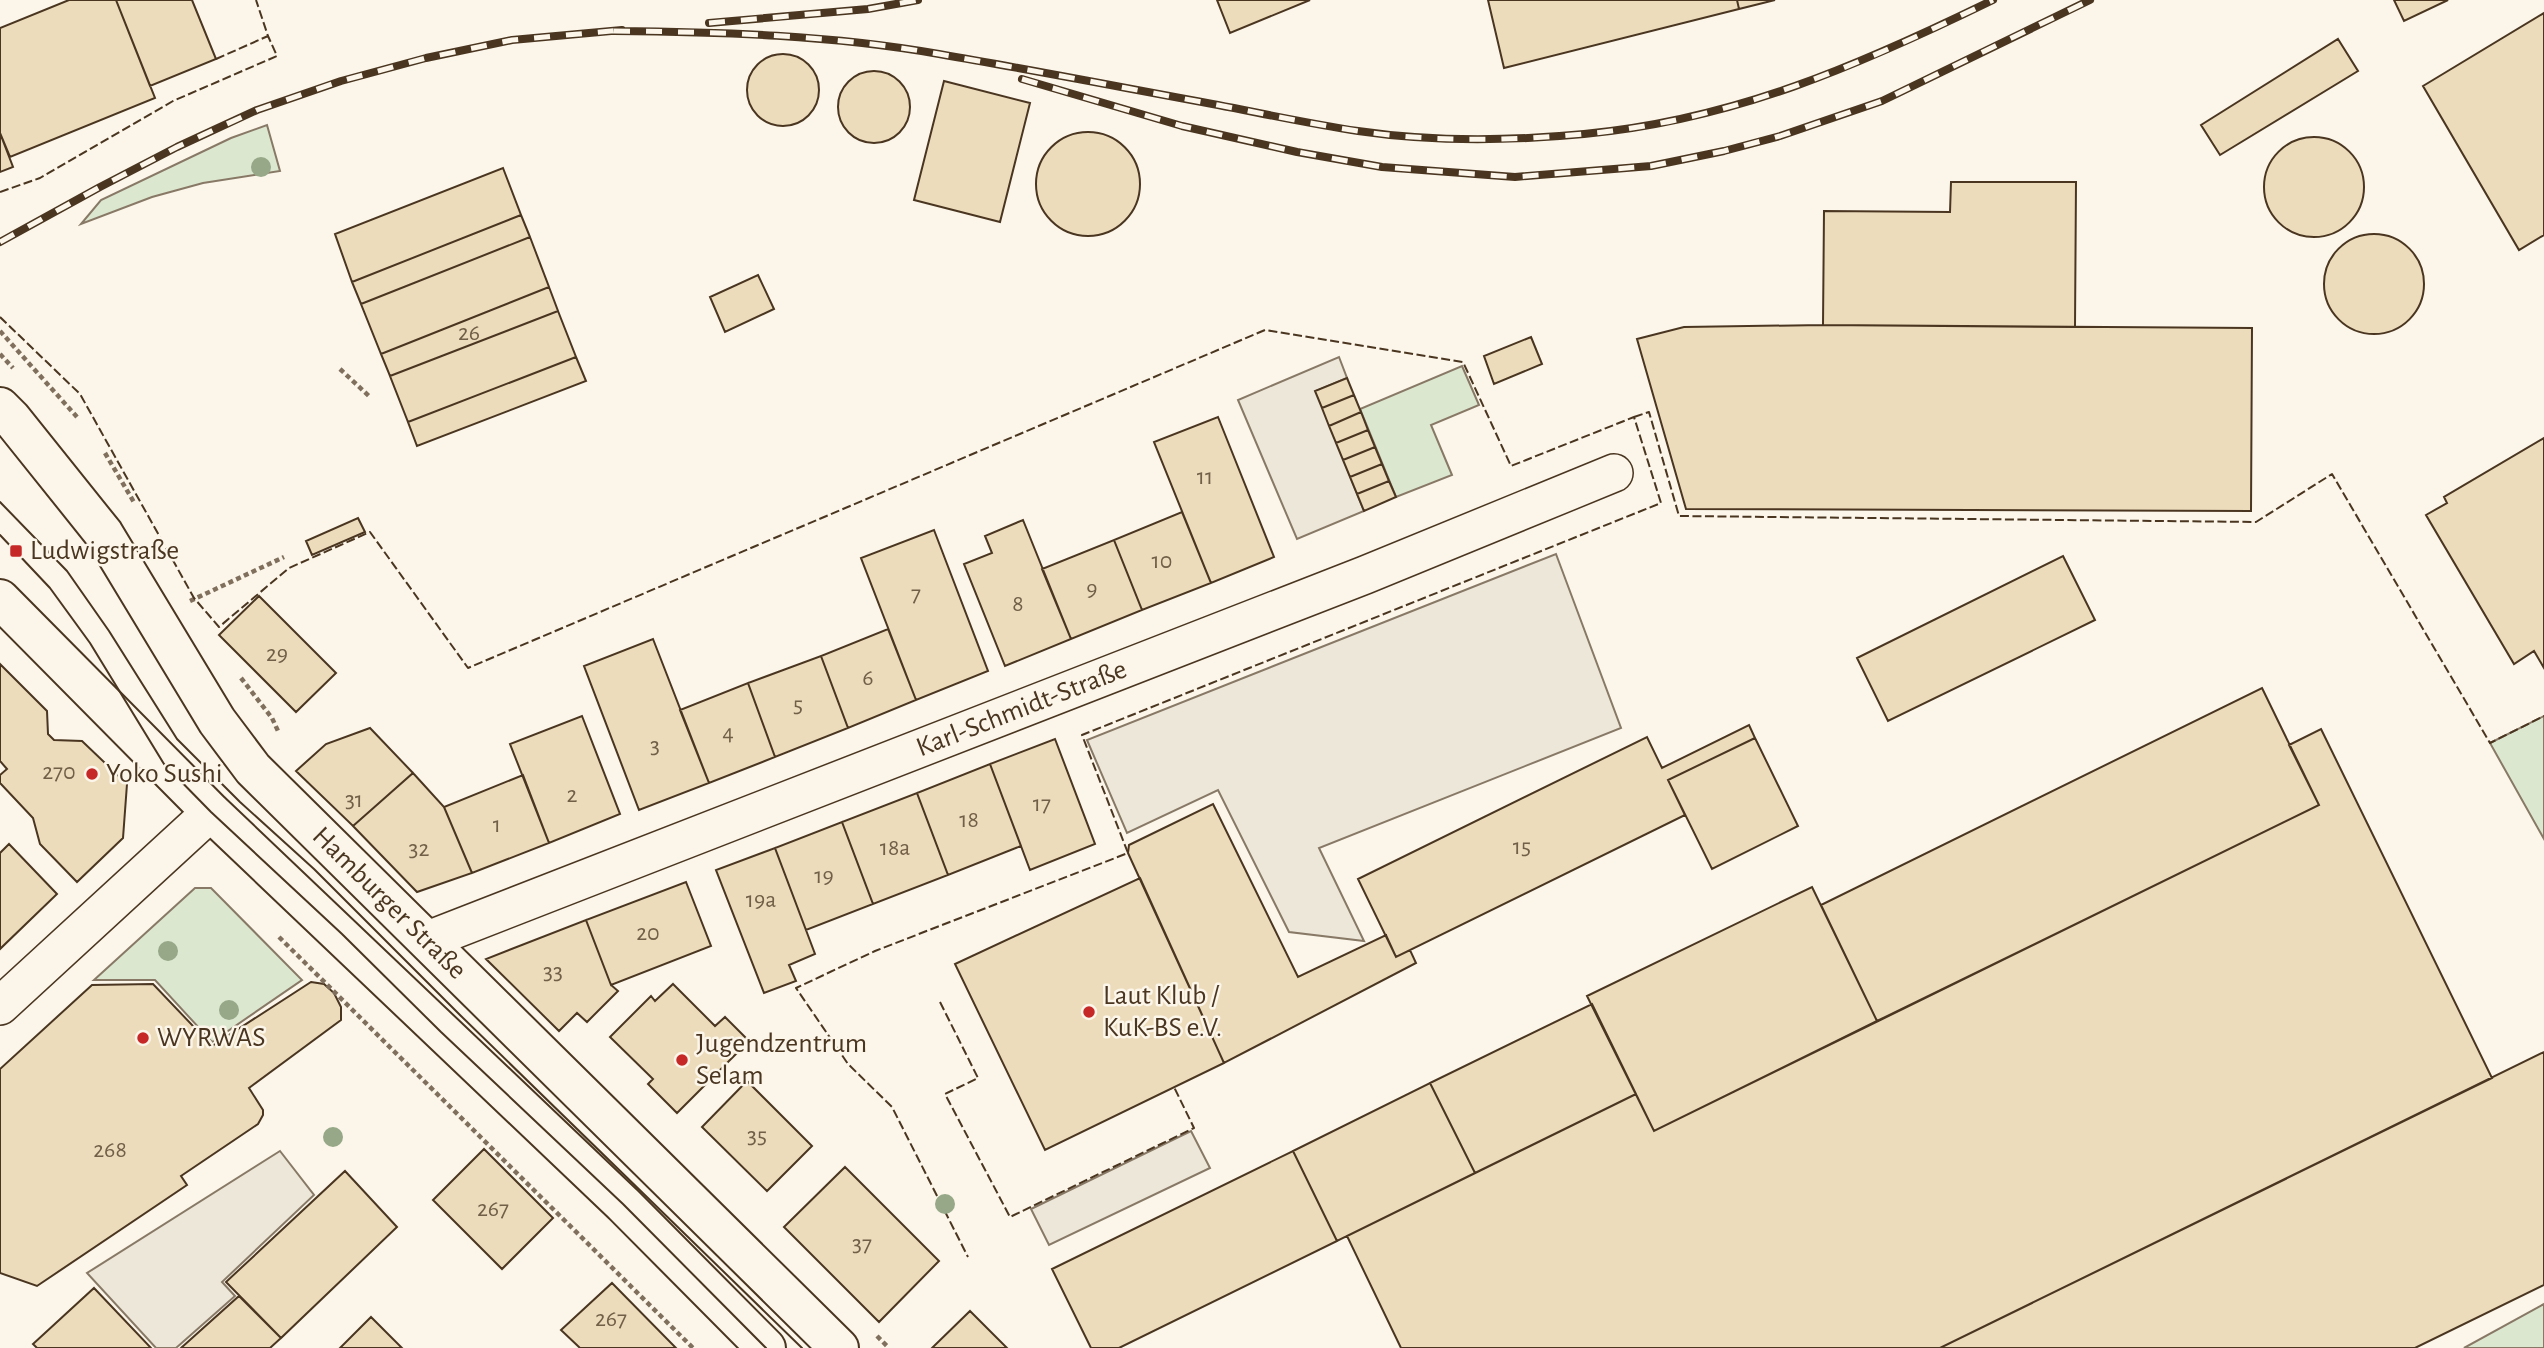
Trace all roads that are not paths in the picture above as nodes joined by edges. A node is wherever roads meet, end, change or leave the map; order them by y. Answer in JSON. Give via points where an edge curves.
{"nodes":[{"id":1,"x":0,"y":407,"type":"edge"},
{"id":2,"x":1614,"y":473,"type":"dead end"},
{"id":3,"x":0,"y":599,"type":"edge"},
{"id":4,"x":211,"y":812,"type":"junction"},
{"id":5,"x":428,"y":940,"type":"junction"},
{"id":6,"x":0,"y":1006,"type":"edge"},
{"id":7,"x":766,"y":1348,"type":"edge"},
{"id":8,"x":839,"y":1348,"type":"edge"}],
"edges":[{"from":1,"to":5,"type":"main road","name":"Hamburger Straße","via":[[104,534],[217,722],[253,769]]},
{"from":2,"to":5,"type":"street","name":"Karl-Schmidt-Straße","via":[[1365,575]]},
{"from":3,"to":4,"type":"main road","name":"Hamburger Straße"},
{"from":4,"to":6,"type":"street"},
{"from":4,"to":7,"type":"main road","name":"Hamburger Straße","via":[[623,1204]]},
{"from":5,"to":8,"type":"main road","name":"Hamburger Straße"}]}
